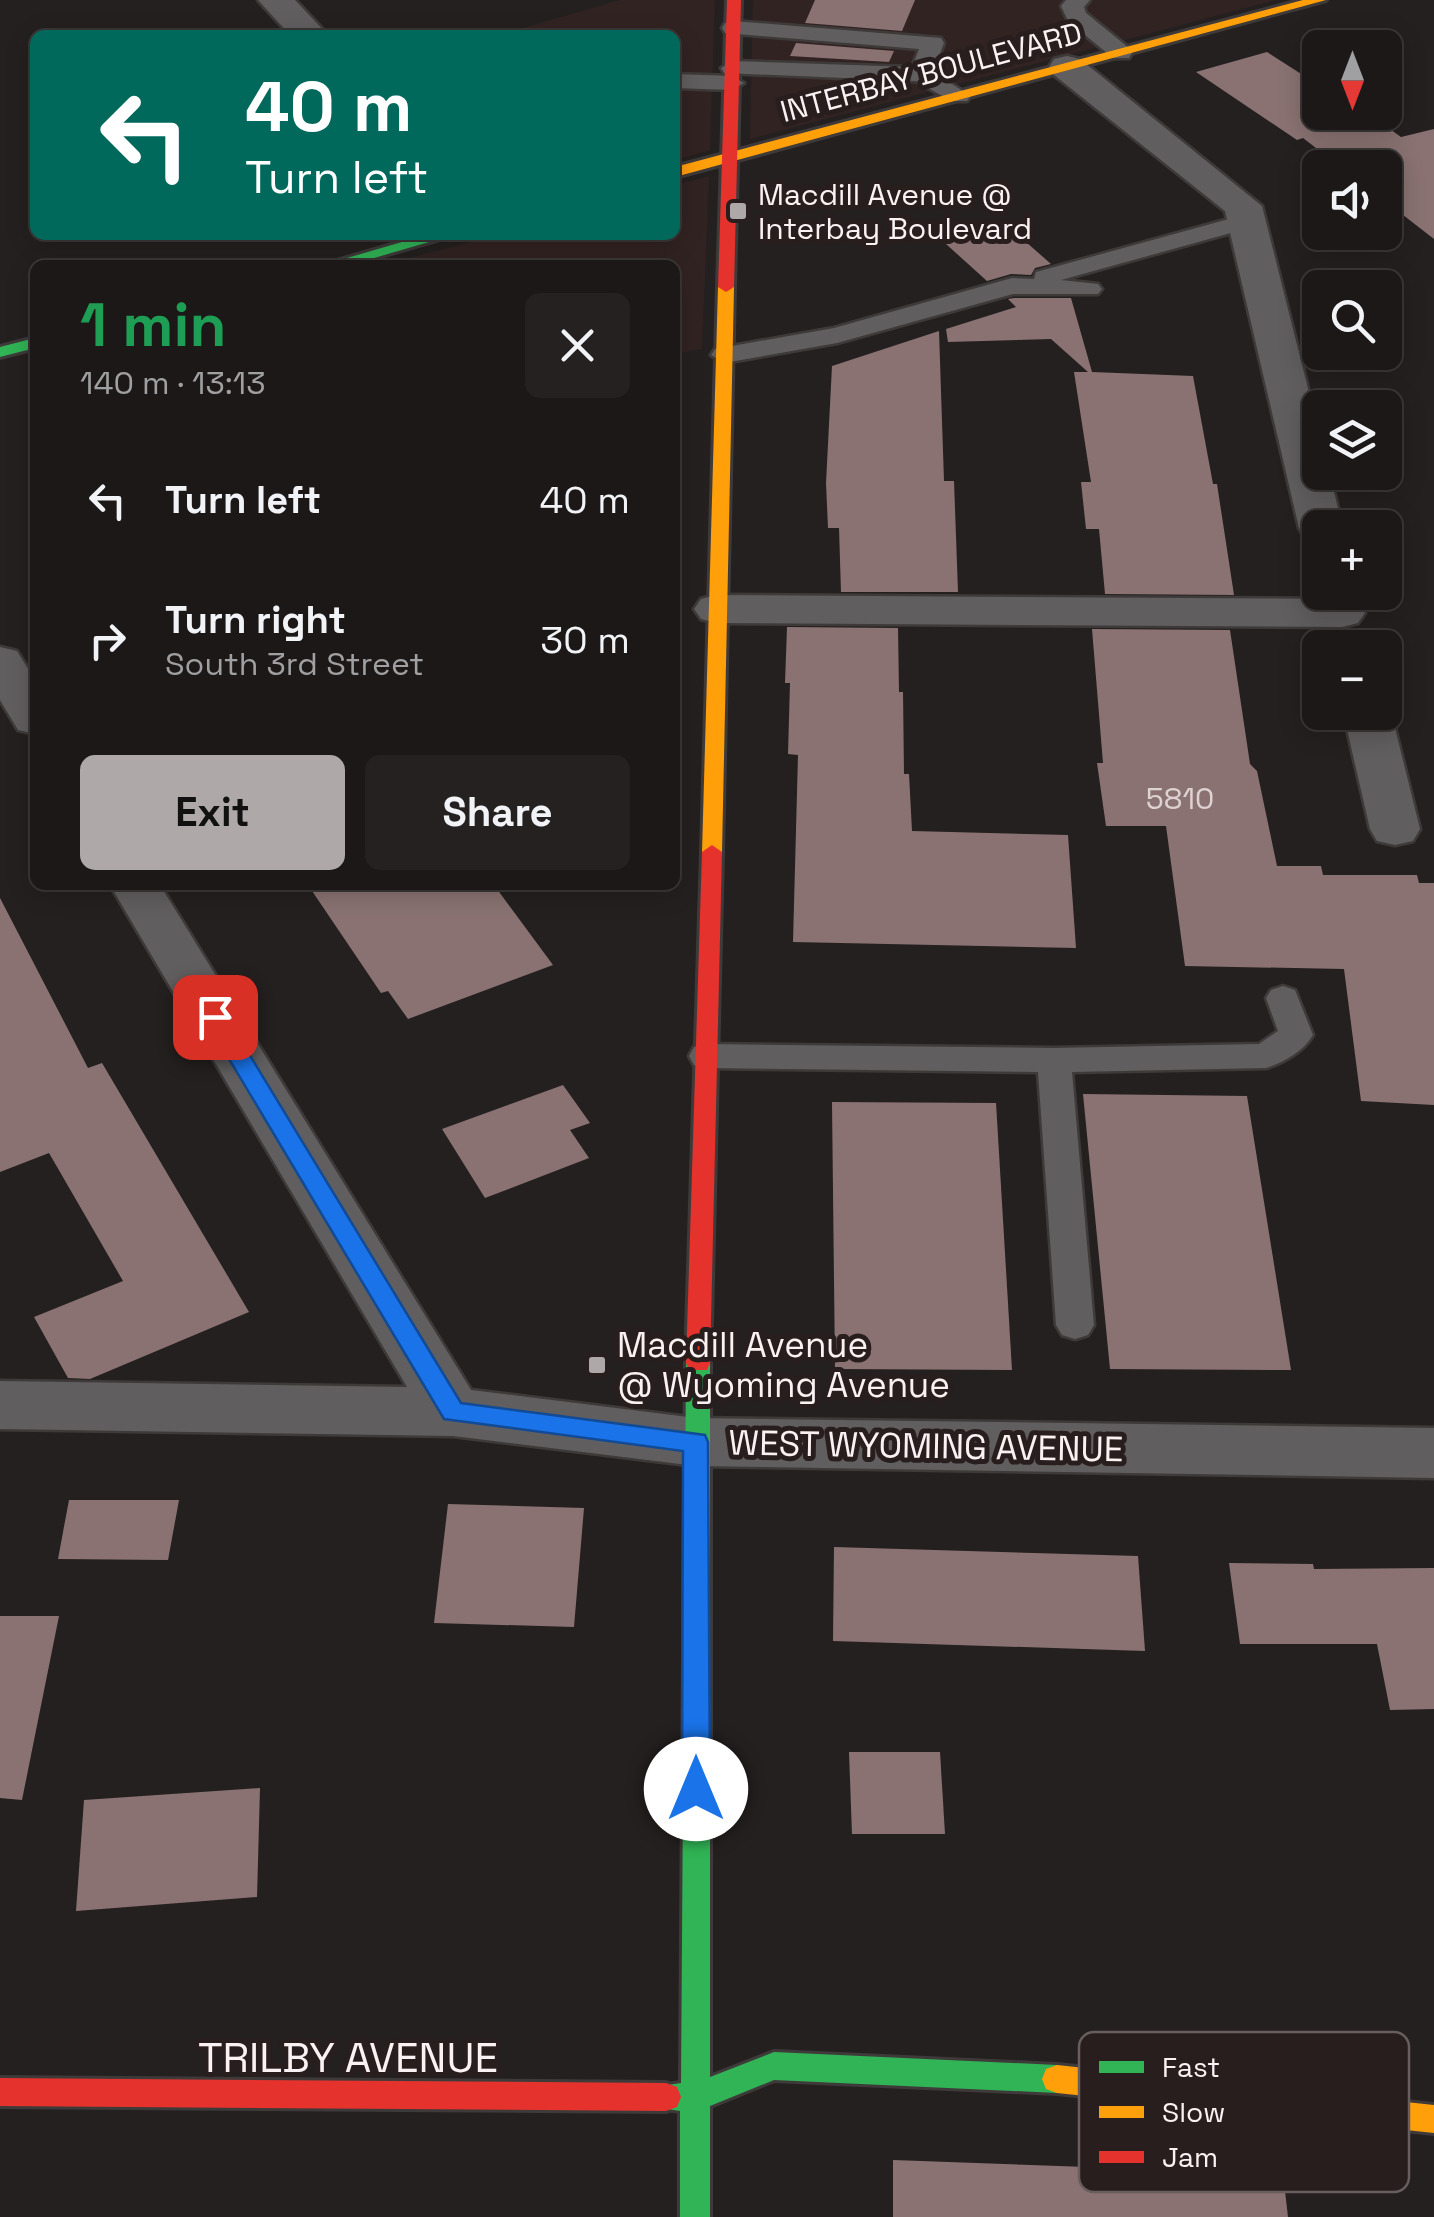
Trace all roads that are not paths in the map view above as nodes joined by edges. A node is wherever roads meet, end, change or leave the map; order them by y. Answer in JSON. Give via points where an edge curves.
{"nodes":[{"id":1,"x":275,"y":0,"type":"edge"},
{"id":2,"x":734,"y":0,"type":"edge"},
{"id":3,"x":1079,"y":0,"type":"edge"},
{"id":4,"x":1308,"y":2,"type":"edge"},
{"id":5,"x":733,"y":28,"type":"junction"},
{"id":6,"x":305,"y":30,"type":"edge"},
{"id":7,"x":787,"y":31,"type":"junction"},
{"id":8,"x":833,"y":51,"type":"junction"},
{"id":9,"x":1121,"y":53,"type":"junction"},
{"id":10,"x":880,"y":55,"type":"junction"},
{"id":11,"x":1067,"y":67,"type":"junction"},
{"id":12,"x":778,"y":69,"type":"junction"},
{"id":13,"x":921,"y":74,"type":"junction"},
{"id":14,"x":732,"y":75,"type":"junction"},
{"id":15,"x":680,"y":80,"type":"edge"},
{"id":16,"x":959,"y":96,"type":"junction"},
{"id":17,"x":730,"y":158,"type":"junction"},
{"id":18,"x":680,"y":171,"type":"edge"},
{"id":19,"x":1246,"y":221,"type":"junction"},
{"id":20,"x":402,"y":240,"type":"edge"},
{"id":21,"x":377,"y":243,"type":"edge"},
{"id":22,"x":341,"y":260,"type":"edge"},
{"id":23,"x":1012,"y":286,"type":"junction"},
{"id":24,"x":1089,"y":289,"type":"dead end"},
{"id":25,"x":30,"y":344,"type":"edge"},
{"id":26,"x":0,"y":352,"type":"edge"},
{"id":27,"x":724,"y":355,"type":"junction"},
{"id":28,"x":1318,"y":510,"type":"edge"},
{"id":29,"x":718,"y":609,"type":"junction"},
{"id":30,"x":1343,"y":618,"type":"edge"},
{"id":31,"x":0,"y":661,"type":"edge"},
{"id":32,"x":30,"y":711,"type":"edge"},
{"id":33,"x":1371,"y":730,"type":"edge"},
{"id":34,"x":1396,"y":829,"type":"dead end"},
{"id":35,"x":138,"y":890,"type":"edge"},
{"id":36,"x":1283,"y":998,"type":"dead end"},
{"id":37,"x":706,"y":1056,"type":"junction"},
{"id":38,"x":1054,"y":1060,"type":"junction"},
{"id":39,"x":1075,"y":1324,"type":"dead end"},
{"id":40,"x":0,"y":1405,"type":"edge"},
{"id":41,"x":453,"y":1412,"type":"junction"},
{"id":42,"x":696,"y":1442,"type":"junction"},
{"id":43,"x":1434,"y":1453,"type":"edge"},
{"id":44,"x":1079,"y":2080,"type":"edge"},
{"id":45,"x":0,"y":2092,"type":"edge"},
{"id":46,"x":696,"y":2096,"type":"junction"},
{"id":47,"x":1409,"y":2116,"type":"edge"},
{"id":48,"x":1434,"y":2119,"type":"edge"},
{"id":49,"x":694,"y":2217,"type":"edge"}],
"edges":[{"from":1,"to":6,"type":"street"},
{"from":2,"to":5,"type":"street"},
{"from":3,"to":9,"type":"lane","via":[[1072,6],[1076,16]]},
{"from":4,"to":9,"type":"street","name":"INTERBAY BOULEVARD"},
{"from":5,"to":7,"type":"lane"},
{"from":5,"to":14,"type":"street"},
{"from":7,"to":8,"type":"lane"},
{"from":7,"to":12,"type":"lane"},
{"from":8,"to":10,"type":"lane"},
{"from":8,"to":10,"type":"lane"},
{"from":8,"to":12,"type":"lane"},
{"from":9,"to":11,"type":"street","name":"INTERBAY BOULEVARD"},
{"from":10,"to":13,"type":"lane"},
{"from":10,"to":13,"type":"lane","via":[[934,43]]},
{"from":11,"to":16,"type":"street","name":"INTERBAY BOULEVARD"},
{"from":11,"to":19,"type":"street","via":[[1243,206]]},
{"from":12,"to":14,"type":"lane"},
{"from":13,"to":16,"type":"lane"},
{"from":14,"to":15,"type":"lane"},
{"from":14,"to":17,"type":"street"},
{"from":16,"to":17,"type":"street","name":"INTERBAY BOULEVARD"},
{"from":17,"to":18,"type":"street","name":"INTERBAY BOULEVARD"},
{"from":17,"to":27,"type":"street"},
{"from":19,"to":23,"type":"lane"},
{"from":19,"to":28,"type":"street"},
{"from":20,"to":21,"type":"street"},
{"from":21,"to":22,"type":"street"},
{"from":23,"to":24,"type":"lane"},
{"from":23,"to":27,"type":"lane","via":[[822,338]]},
{"from":25,"to":26,"type":"street"},
{"from":27,"to":29,"type":"street"},
{"from":29,"to":30,"type":"street"},
{"from":29,"to":37,"type":"street"},
{"from":31,"to":32,"type":"street"},
{"from":33,"to":34,"type":"street"},
{"from":35,"to":41,"type":"street"},
{"from":36,"to":38,"type":"lane","via":[[1296,1035],[1266,1056]]},
{"from":37,"to":38,"type":"lane"},
{"from":37,"to":42,"type":"street"},
{"from":38,"to":39,"type":"lane"},
{"from":40,"to":41,"type":"street","name":"WEST WYOMING AVENUE"},
{"from":41,"to":42,"type":"street","name":"WEST WYOMING AVENUE"},
{"from":42,"to":43,"type":"street","name":"WEST WYOMING AVENUE"},
{"from":42,"to":46,"type":"street"},
{"from":44,"to":46,"type":"street","via":[[774,2066]]},
{"from":45,"to":46,"type":"street","name":"TRILBY AVENUE"},
{"from":46,"to":49,"type":"street"},
{"from":47,"to":48,"type":"street"}]}
